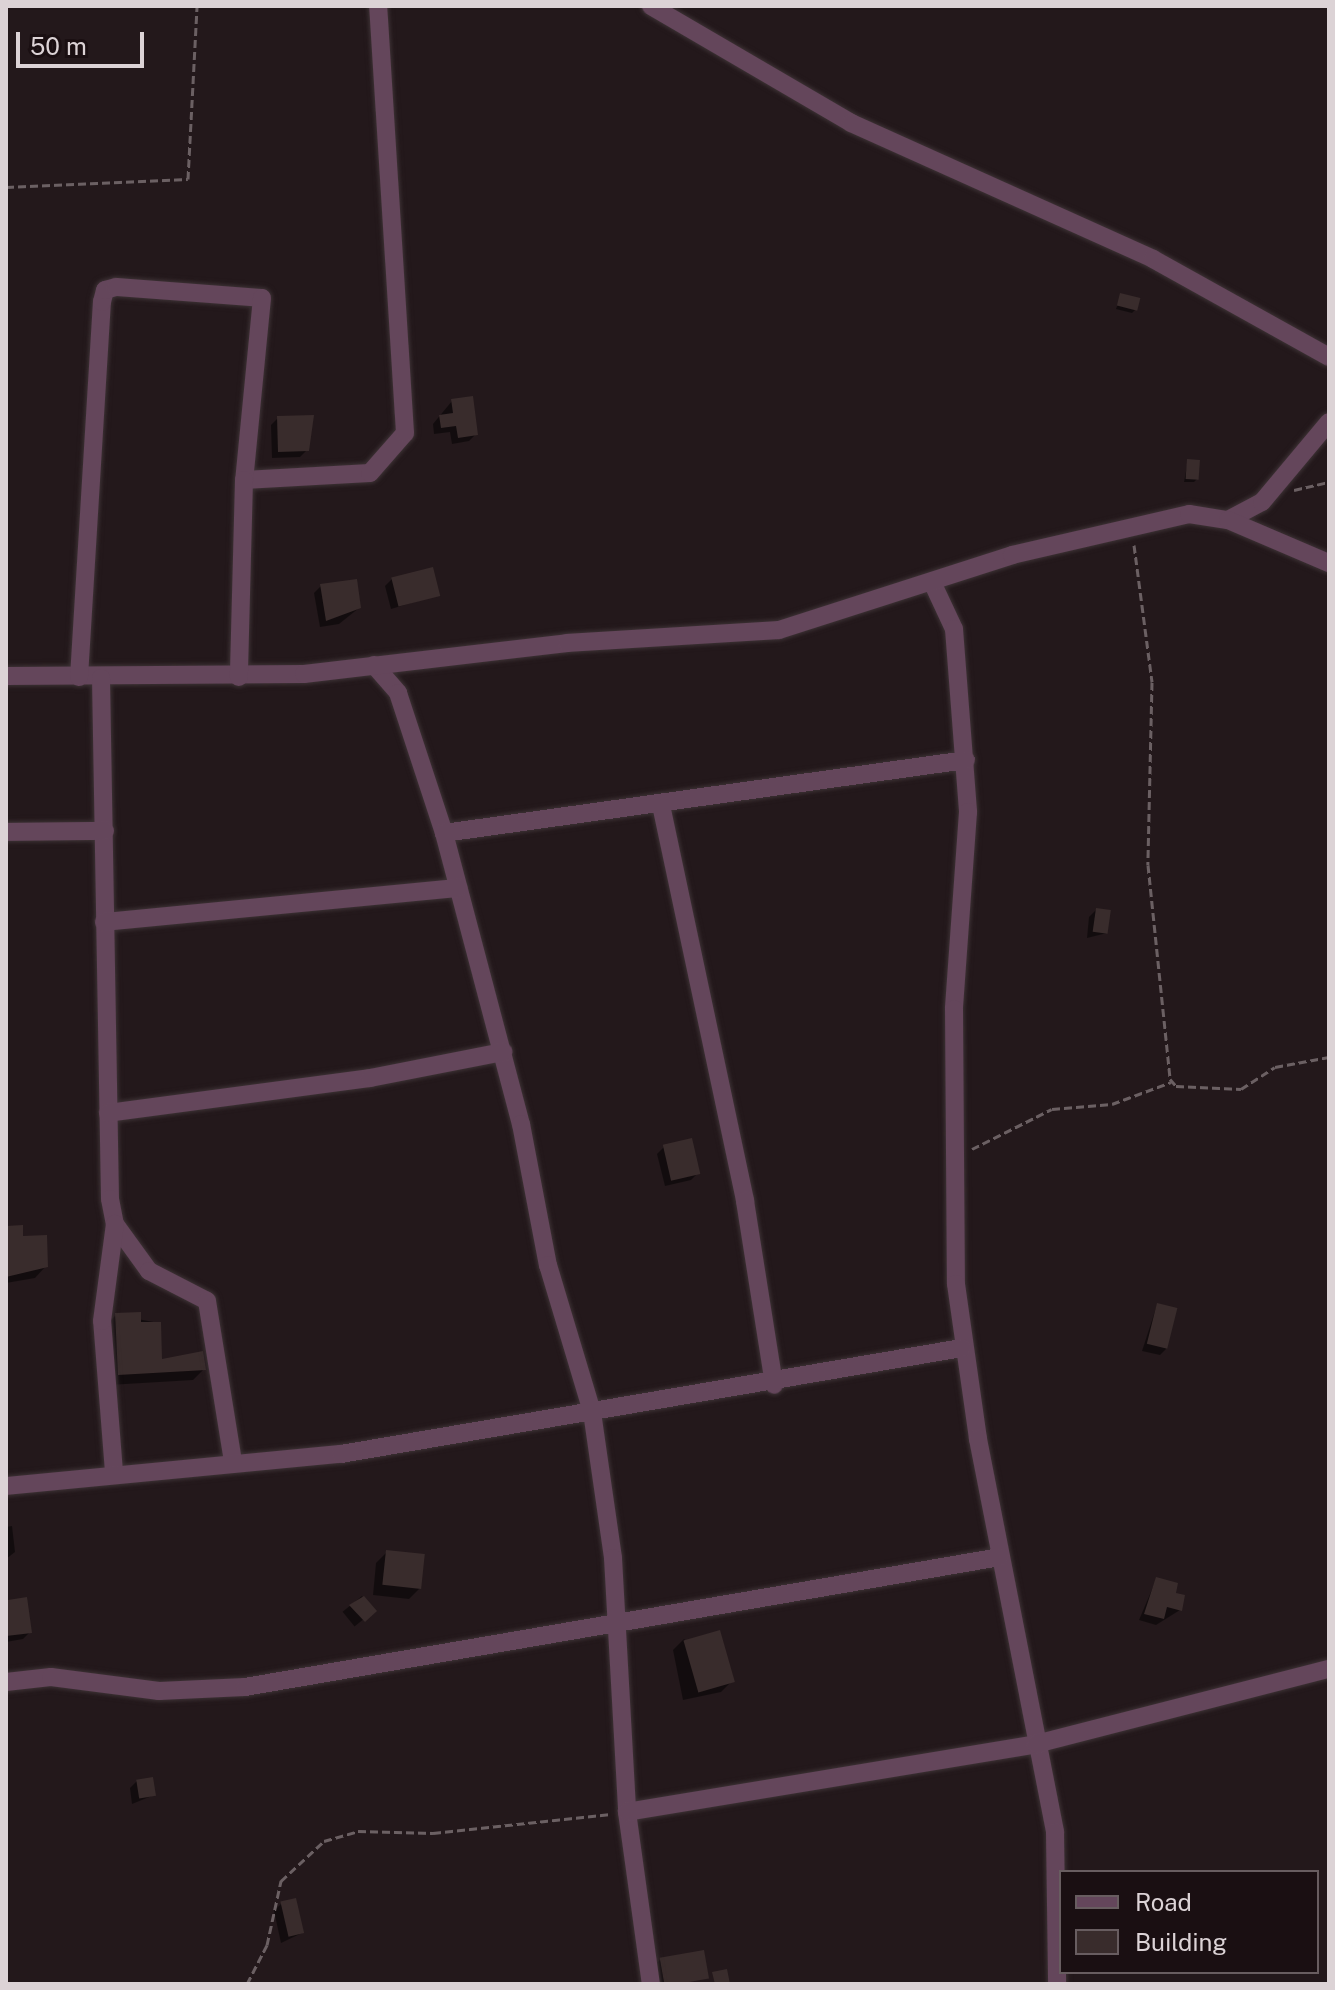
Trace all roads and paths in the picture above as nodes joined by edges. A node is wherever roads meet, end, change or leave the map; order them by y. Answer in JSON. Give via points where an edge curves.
{"nodes":[{"id":1,"x":197,"y":6,"type":"edge"},
{"id":2,"x":378,"y":6,"type":"edge"},
{"id":3,"x":651,"y":6,"type":"edge"},
{"id":4,"x":6,"y":187,"type":"edge"},
{"id":5,"x":1329,"y":357,"type":"edge"},
{"id":6,"x":1329,"y":422,"type":"edge"},
{"id":7,"x":244,"y":480,"type":"junction"},
{"id":8,"x":1329,"y":482,"type":"edge"},
{"id":9,"x":1271,"y":494,"type":"junction"},
{"id":10,"x":1228,"y":520,"type":"junction"},
{"id":11,"x":1131,"y":526,"type":"junction"},
{"id":12,"x":1329,"y":563,"type":"edge"},
{"id":13,"x":932,"y":582,"type":"junction"},
{"id":14,"x":374,"y":665,"type":"junction"},
{"id":15,"x":6,"y":676,"type":"edge"},
{"id":16,"x":79,"y":677,"type":"junction"},
{"id":17,"x":239,"y":677,"type":"junction"},
{"id":18,"x":101,"y":678,"type":"junction"},
{"id":19,"x":966,"y":760,"type":"junction"},
{"id":20,"x":661,"y":805,"type":"junction"},
{"id":21,"x":105,"y":831,"type":"junction"},
{"id":22,"x":6,"y":832,"type":"edge"},
{"id":23,"x":444,"y":833,"type":"junction"},
{"id":24,"x":458,"y":888,"type":"junction"},
{"id":25,"x":104,"y":922,"type":"junction"},
{"id":26,"x":503,"y":1052,"type":"junction"},
{"id":27,"x":1329,"y":1057,"type":"edge"},
{"id":28,"x":1171,"y":1082,"type":"junction"},
{"id":29,"x":108,"y":1113,"type":"junction"},
{"id":30,"x":955,"y":1158,"type":"junction"},
{"id":31,"x":115,"y":1224,"type":"junction"},
{"id":32,"x":962,"y":1348,"type":"junction"},
{"id":33,"x":774,"y":1385,"type":"junction"},
{"id":34,"x":592,"y":1412,"type":"junction"},
{"id":35,"x":233,"y":1462,"type":"junction"},
{"id":36,"x":114,"y":1472,"type":"junction"},
{"id":37,"x":6,"y":1486,"type":"edge"},
{"id":38,"x":1000,"y":1557,"type":"junction"},
{"id":39,"x":617,"y":1623,"type":"junction"},
{"id":40,"x":1329,"y":1669,"type":"edge"},
{"id":41,"x":6,"y":1682,"type":"edge"},
{"id":42,"x":1036,"y":1744,"type":"junction"},
{"id":43,"x":627,"y":1812,"type":"junction"},
{"id":44,"x":247,"y":1984,"type":"edge"},
{"id":45,"x":651,"y":1984,"type":"edge"},
{"id":46,"x":1057,"y":1984,"type":"edge"}],
"edges":[{"from":1,"to":4,"type":"path","via":[[188,179]]},
{"from":2,"to":7,"type":"street","via":[[405,433],[370,473]]},
{"from":3,"to":5,"type":"street","via":[[851,123],[1153,259]]},
{"from":6,"to":9,"type":"street"},
{"from":7,"to":16,"type":"street","via":[[262,298],[105,290]]},
{"from":7,"to":17,"type":"street"},
{"from":8,"to":9,"type":"path"},
{"from":9,"to":10,"type":"street"},
{"from":10,"to":11,"type":"street","via":[[1189,514]]},
{"from":10,"to":12,"type":"street"},
{"from":11,"to":13,"type":"street"},
{"from":11,"to":28,"type":"path","via":[[1152,682],[1148,865]]},
{"from":13,"to":14,"type":"street","via":[[779,630],[661,635]]},
{"from":13,"to":19,"type":"street","via":[[954,629]]},
{"from":14,"to":17,"type":"street"},
{"from":14,"to":23,"type":"street","via":[[398,693]]},
{"from":15,"to":16,"type":"street"},
{"from":16,"to":18,"type":"street"},
{"from":17,"to":18,"type":"street"},
{"from":18,"to":21,"type":"street"},
{"from":19,"to":20,"type":"street"},
{"from":19,"to":30,"type":"street","via":[[969,863],[954,1009]]},
{"from":20,"to":23,"type":"street"},
{"from":20,"to":33,"type":"street","via":[[745,1201]]},
{"from":21,"to":22,"type":"street"},
{"from":21,"to":25,"type":"street"},
{"from":23,"to":24,"type":"street"},
{"from":24,"to":25,"type":"street"},
{"from":24,"to":26,"type":"street"},
{"from":25,"to":29,"type":"street"},
{"from":26,"to":29,"type":"street","via":[[370,1078]]},
{"from":26,"to":34,"type":"street","via":[[537,1221]]},
{"from":27,"to":28,"type":"path","via":[[1275,1067],[1241,1089]]},
{"from":28,"to":30,"type":"path","via":[[1126,1101],[1052,1109]]},
{"from":29,"to":31,"type":"street"},
{"from":30,"to":32,"type":"street","via":[[951,1219]]},
{"from":31,"to":35,"type":"street","via":[[149,1271],[207,1301]]},
{"from":31,"to":36,"type":"street","via":[[102,1321]]},
{"from":32,"to":33,"type":"street"},
{"from":32,"to":38,"type":"street"},
{"from":33,"to":34,"type":"street"},
{"from":34,"to":35,"type":"street","via":[[341,1454]]},
{"from":34,"to":39,"type":"street"},
{"from":35,"to":36,"type":"street"},
{"from":36,"to":37,"type":"street"},
{"from":38,"to":39,"type":"street"},
{"from":38,"to":42,"type":"street"},
{"from":39,"to":41,"type":"street","via":[[245,1687],[159,1691],[51,1677]]},
{"from":39,"to":43,"type":"street"},
{"from":40,"to":42,"type":"street"},
{"from":42,"to":43,"type":"street"},
{"from":42,"to":46,"type":"street","via":[[1059,1873]]},
{"from":43,"to":44,"type":"path","via":[[433,1833],[358,1831],[324,1841],[281,1881],[267,1945]]},
{"from":43,"to":45,"type":"street"}]}
